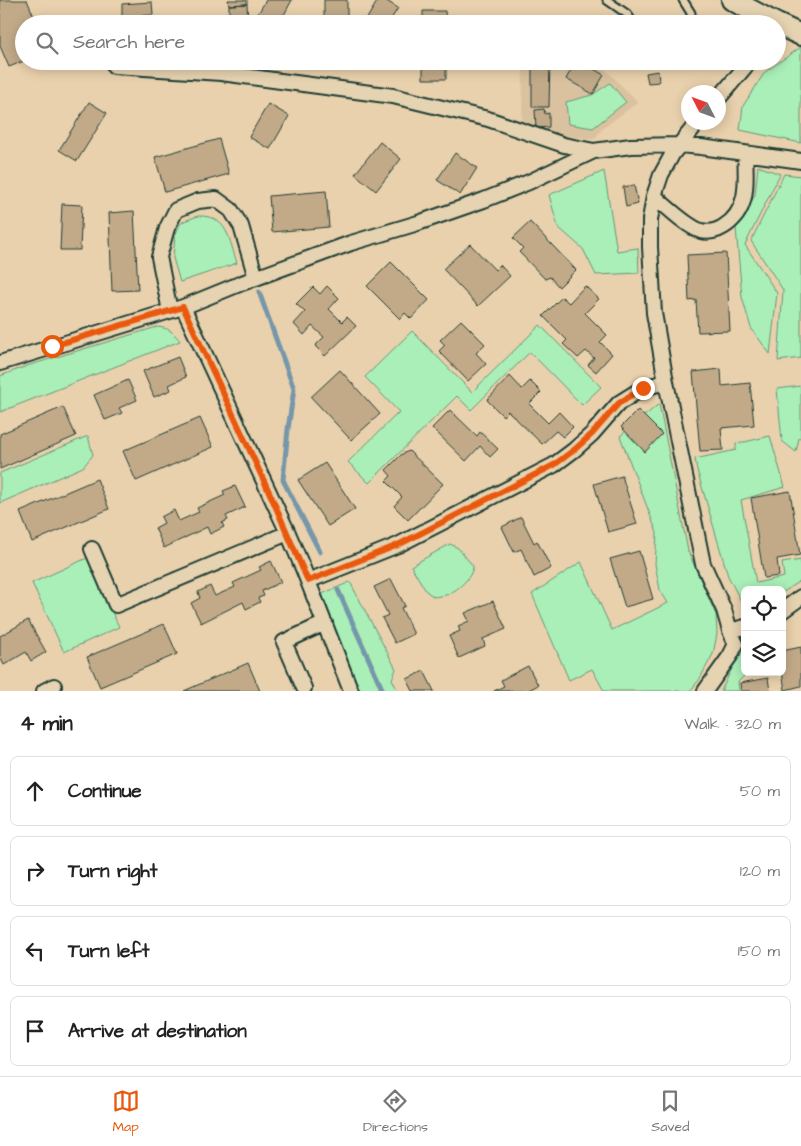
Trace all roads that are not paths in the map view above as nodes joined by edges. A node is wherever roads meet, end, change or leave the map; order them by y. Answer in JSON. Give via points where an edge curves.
{"nodes":[{"id":1,"x":607,"y":0,"type":"edge"},
{"id":2,"x":683,"y":0,"type":"edge"},
{"id":3,"x":732,"y":0,"type":"edge"},
{"id":4,"x":628,"y":15,"type":"edge"},
{"id":5,"x":691,"y":15,"type":"edge"},
{"id":6,"x":759,"y":15,"type":"edge"},
{"id":7,"x":786,"y":29,"type":"edge"},
{"id":8,"x":801,"y":35,"type":"edge"},
{"id":9,"x":175,"y":70,"type":"edge"},
{"id":10,"x":742,"y":70,"type":"edge"},
{"id":11,"x":726,"y":90,"type":"edge"},
{"id":12,"x":692,"y":130,"type":"edge"},
{"id":13,"x":680,"y":145,"type":"junction"},
{"id":14,"x":594,"y":151,"type":"junction"},
{"id":15,"x":745,"y":153,"type":"junction"},
{"id":16,"x":801,"y":160,"type":"edge"},
{"id":17,"x":654,"y":196,"type":"junction"},
{"id":18,"x":256,"y":278,"type":"junction"},
{"id":19,"x":176,"y":309,"type":"junction"},
{"id":20,"x":0,"y":362,"type":"edge"},
{"id":21,"x":666,"y":382,"type":"junction"},
{"id":22,"x":288,"y":533,"type":"junction"},
{"id":23,"x":92,"y":549,"type":"dead end"},
{"id":24,"x":308,"y":581,"type":"junction"},
{"id":25,"x":801,"y":597,"type":"edge"},
{"id":26,"x":786,"y":608,"type":"edge"},
{"id":27,"x":325,"y":623,"type":"junction"},
{"id":28,"x":741,"y":628,"type":"edge"},
{"id":29,"x":730,"y":631,"type":"junction"},
{"id":30,"x":304,"y":688,"type":"dead end"},
{"id":31,"x":352,"y":691,"type":"edge"},
{"id":32,"x":705,"y":691,"type":"edge"}],
"edges":[{"from":1,"to":4,"type":"lane"},
{"from":2,"to":5,"type":"lane"},
{"from":3,"to":6,"type":"main road"},
{"from":7,"to":8,"type":"main road"},
{"from":9,"to":14,"type":"street","via":[[393,96],[488,119],[564,145]]},
{"from":10,"to":11,"type":"street"},
{"from":12,"to":13,"type":"street"},
{"from":13,"to":14,"type":"street"},
{"from":13,"to":15,"type":"street"},
{"from":13,"to":17,"type":"street","via":[[661,175]]},
{"from":14,"to":18,"type":"street","via":[[484,200]]},
{"from":15,"to":16,"type":"street"},
{"from":15,"to":17,"type":"street","via":[[744,200],[737,216],[716,231],[702,231],[686,222]]},
{"from":17,"to":21,"type":"street","via":[[650,220],[654,313]]},
{"from":18,"to":19,"type":"street"},
{"from":18,"to":19,"type":"street","via":[[241,226],[231,210],[216,199],[198,201],[176,210],[166,228],[159,258]]},
{"from":19,"to":20,"type":"street"},
{"from":19,"to":22,"type":"street"},
{"from":21,"to":24,"type":"street","via":[[643,388],[619,403],[592,434],[554,465],[398,545]]},
{"from":21,"to":29,"type":"street","via":[[703,564]]},
{"from":22,"to":23,"type":"street","via":[[116,605]]},
{"from":22,"to":24,"type":"street"},
{"from":24,"to":27,"type":"street"},
{"from":25,"to":26,"type":"street"},
{"from":27,"to":30,"type":"street","via":[[284,642]]},
{"from":27,"to":31,"type":"street"},
{"from":28,"to":29,"type":"street"},
{"from":29,"to":32,"type":"street","via":[[736,644]]}]}
